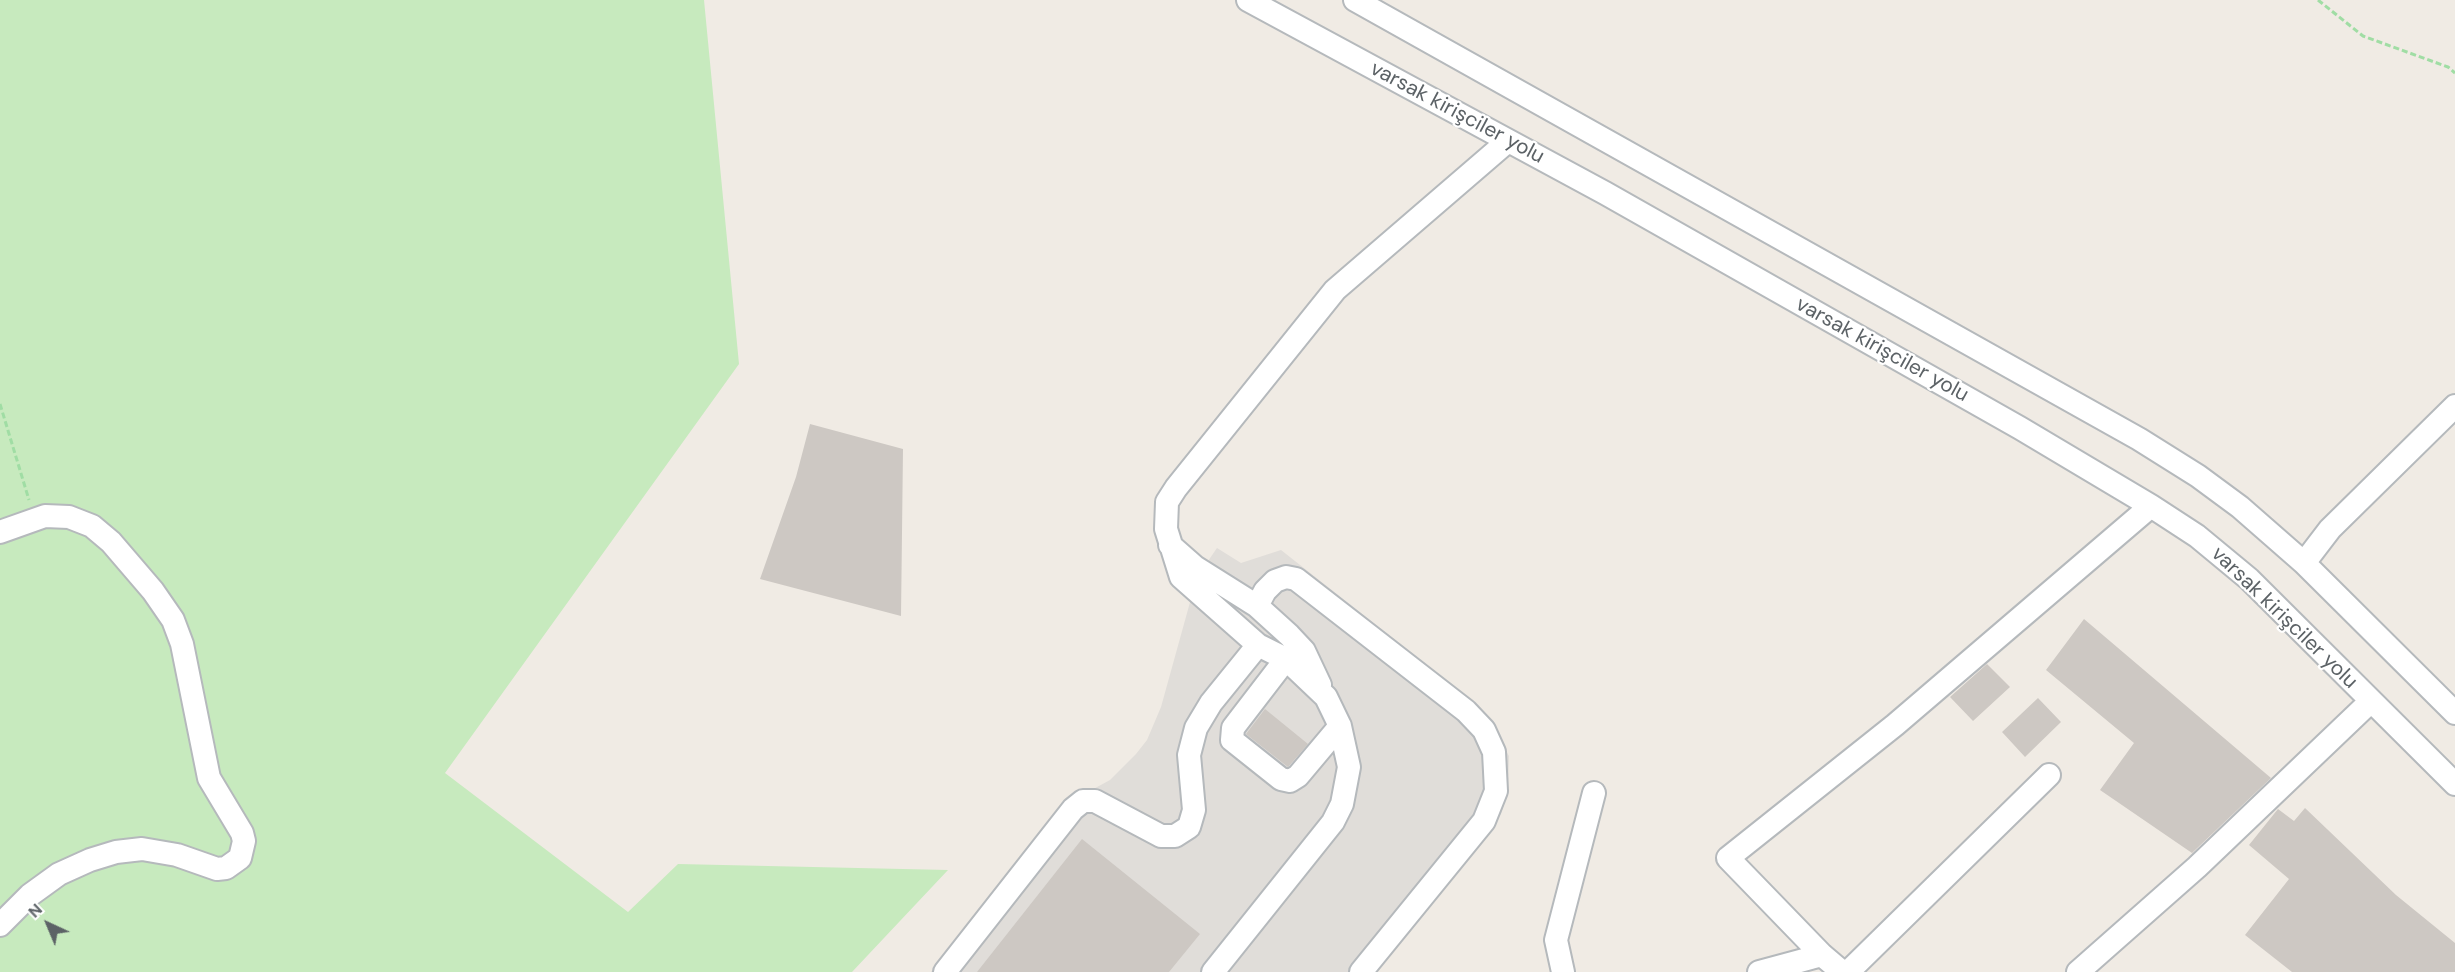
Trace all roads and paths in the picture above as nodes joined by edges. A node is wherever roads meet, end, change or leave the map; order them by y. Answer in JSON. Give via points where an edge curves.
{"nodes":[{"id":1,"x":1248,"y":0,"type":"edge"},
{"id":2,"x":1355,"y":0,"type":"edge"},
{"id":3,"x":2318,"y":0,"type":"edge"},
{"id":4,"x":2455,"y":73,"type":"edge"},
{"id":5,"x":1508,"y":141,"type":"junction"},
{"id":6,"x":0,"y":404,"type":"edge"},
{"id":7,"x":2455,"y":406,"type":"edge"},
{"id":8,"x":2151,"y":506,"type":"junction"},
{"id":9,"x":35,"y":519,"type":"junction"},
{"id":10,"x":0,"y":532,"type":"edge"},
{"id":11,"x":1170,"y":545,"type":"junction"},
{"id":12,"x":2304,"y":563,"type":"junction"},
{"id":13,"x":1257,"y":606,"type":"junction"},
{"id":14,"x":1258,"y":645,"type":"junction"},
{"id":15,"x":1286,"y":659,"type":"junction"},
{"id":16,"x":1326,"y":697,"type":"junction"},
{"id":17,"x":2371,"y":701,"type":"junction"},
{"id":18,"x":2455,"y":713,"type":"edge"},
{"id":19,"x":1340,"y":726,"type":"junction"},
{"id":20,"x":2049,"y":775,"type":"dead end"},
{"id":21,"x":2455,"y":784,"type":"edge"},
{"id":22,"x":1594,"y":793,"type":"dead end"},
{"id":23,"x":0,"y":925,"type":"edge"},
{"id":24,"x":1822,"y":955,"type":"junction"},
{"id":25,"x":945,"y":972,"type":"edge"},
{"id":26,"x":1213,"y":972,"type":"edge"},
{"id":27,"x":1361,"y":972,"type":"edge"},
{"id":28,"x":1563,"y":972,"type":"edge"},
{"id":29,"x":1759,"y":972,"type":"edge"},
{"id":30,"x":1842,"y":972,"type":"edge"},
{"id":31,"x":1848,"y":972,"type":"edge"},
{"id":32,"x":2078,"y":972,"type":"edge"}],
"edges":[{"from":1,"to":5,"type":"street","name":"varsak kirişciler yolu"},
{"from":2,"to":12,"type":"street","via":[[2139,439],[2240,507]]},
{"from":3,"to":4,"type":"path","via":[[2363,36]]},
{"from":5,"to":8,"type":"street","name":"varsak kirişciler yolu","via":[[2020,428]]},
{"from":5,"to":11,"type":"street","via":[[1335,290],[1176,488],[1167,502],[1165,517]]},
{"from":6,"to":9,"type":"path"},
{"from":7,"to":12,"type":"street","via":[[2330,529]]},
{"from":8,"to":17,"type":"street","name":"varsak kirişciler yolu","via":[[2197,536],[2249,579]]},
{"from":8,"to":24,"type":"street","via":[[1895,725],[1728,858]]},
{"from":9,"to":10,"type":"street"},
{"from":9,"to":23,"type":"street","via":[[69,518],[92,526],[111,542],[173,620],[182,644],[209,778],[244,841],[240,858],[226,868],[142,849],[90,860],[52,879]]},
{"from":11,"to":13,"type":"street","via":[[1195,567]]},
{"from":11,"to":14,"type":"street","via":[[1188,585]]},
{"from":12,"to":18,"type":"street"},
{"from":13,"to":16,"type":"street","via":[[1304,651]]},
{"from":13,"to":27,"type":"street","via":[[1275,581],[1296,579],[1466,711],[1484,730],[1494,752],[1496,791],[1484,821]]},
{"from":14,"to":15,"type":"street"},
{"from":14,"to":25,"type":"street","via":[[1196,728],[1189,755],[1194,810],[1189,827],[1175,836],[1161,836],[1095,801],[1083,801]]},
{"from":15,"to":16,"type":"street"},
{"from":15,"to":19,"type":"street","via":[[1233,728],[1232,740],[1281,779],[1290,781]]},
{"from":16,"to":19,"type":"street"},
{"from":17,"to":21,"type":"street","name":"varsak kirişciler yolu"},
{"from":17,"to":32,"type":"street","via":[[2197,867]]},
{"from":19,"to":26,"type":"street","via":[[1349,767],[1342,804],[1318,842]]},
{"from":20,"to":31,"type":"street"},
{"from":22,"to":28,"type":"street","via":[[1556,940]]},
{"from":24,"to":29,"type":"street"},
{"from":24,"to":30,"type":"street"}]}
